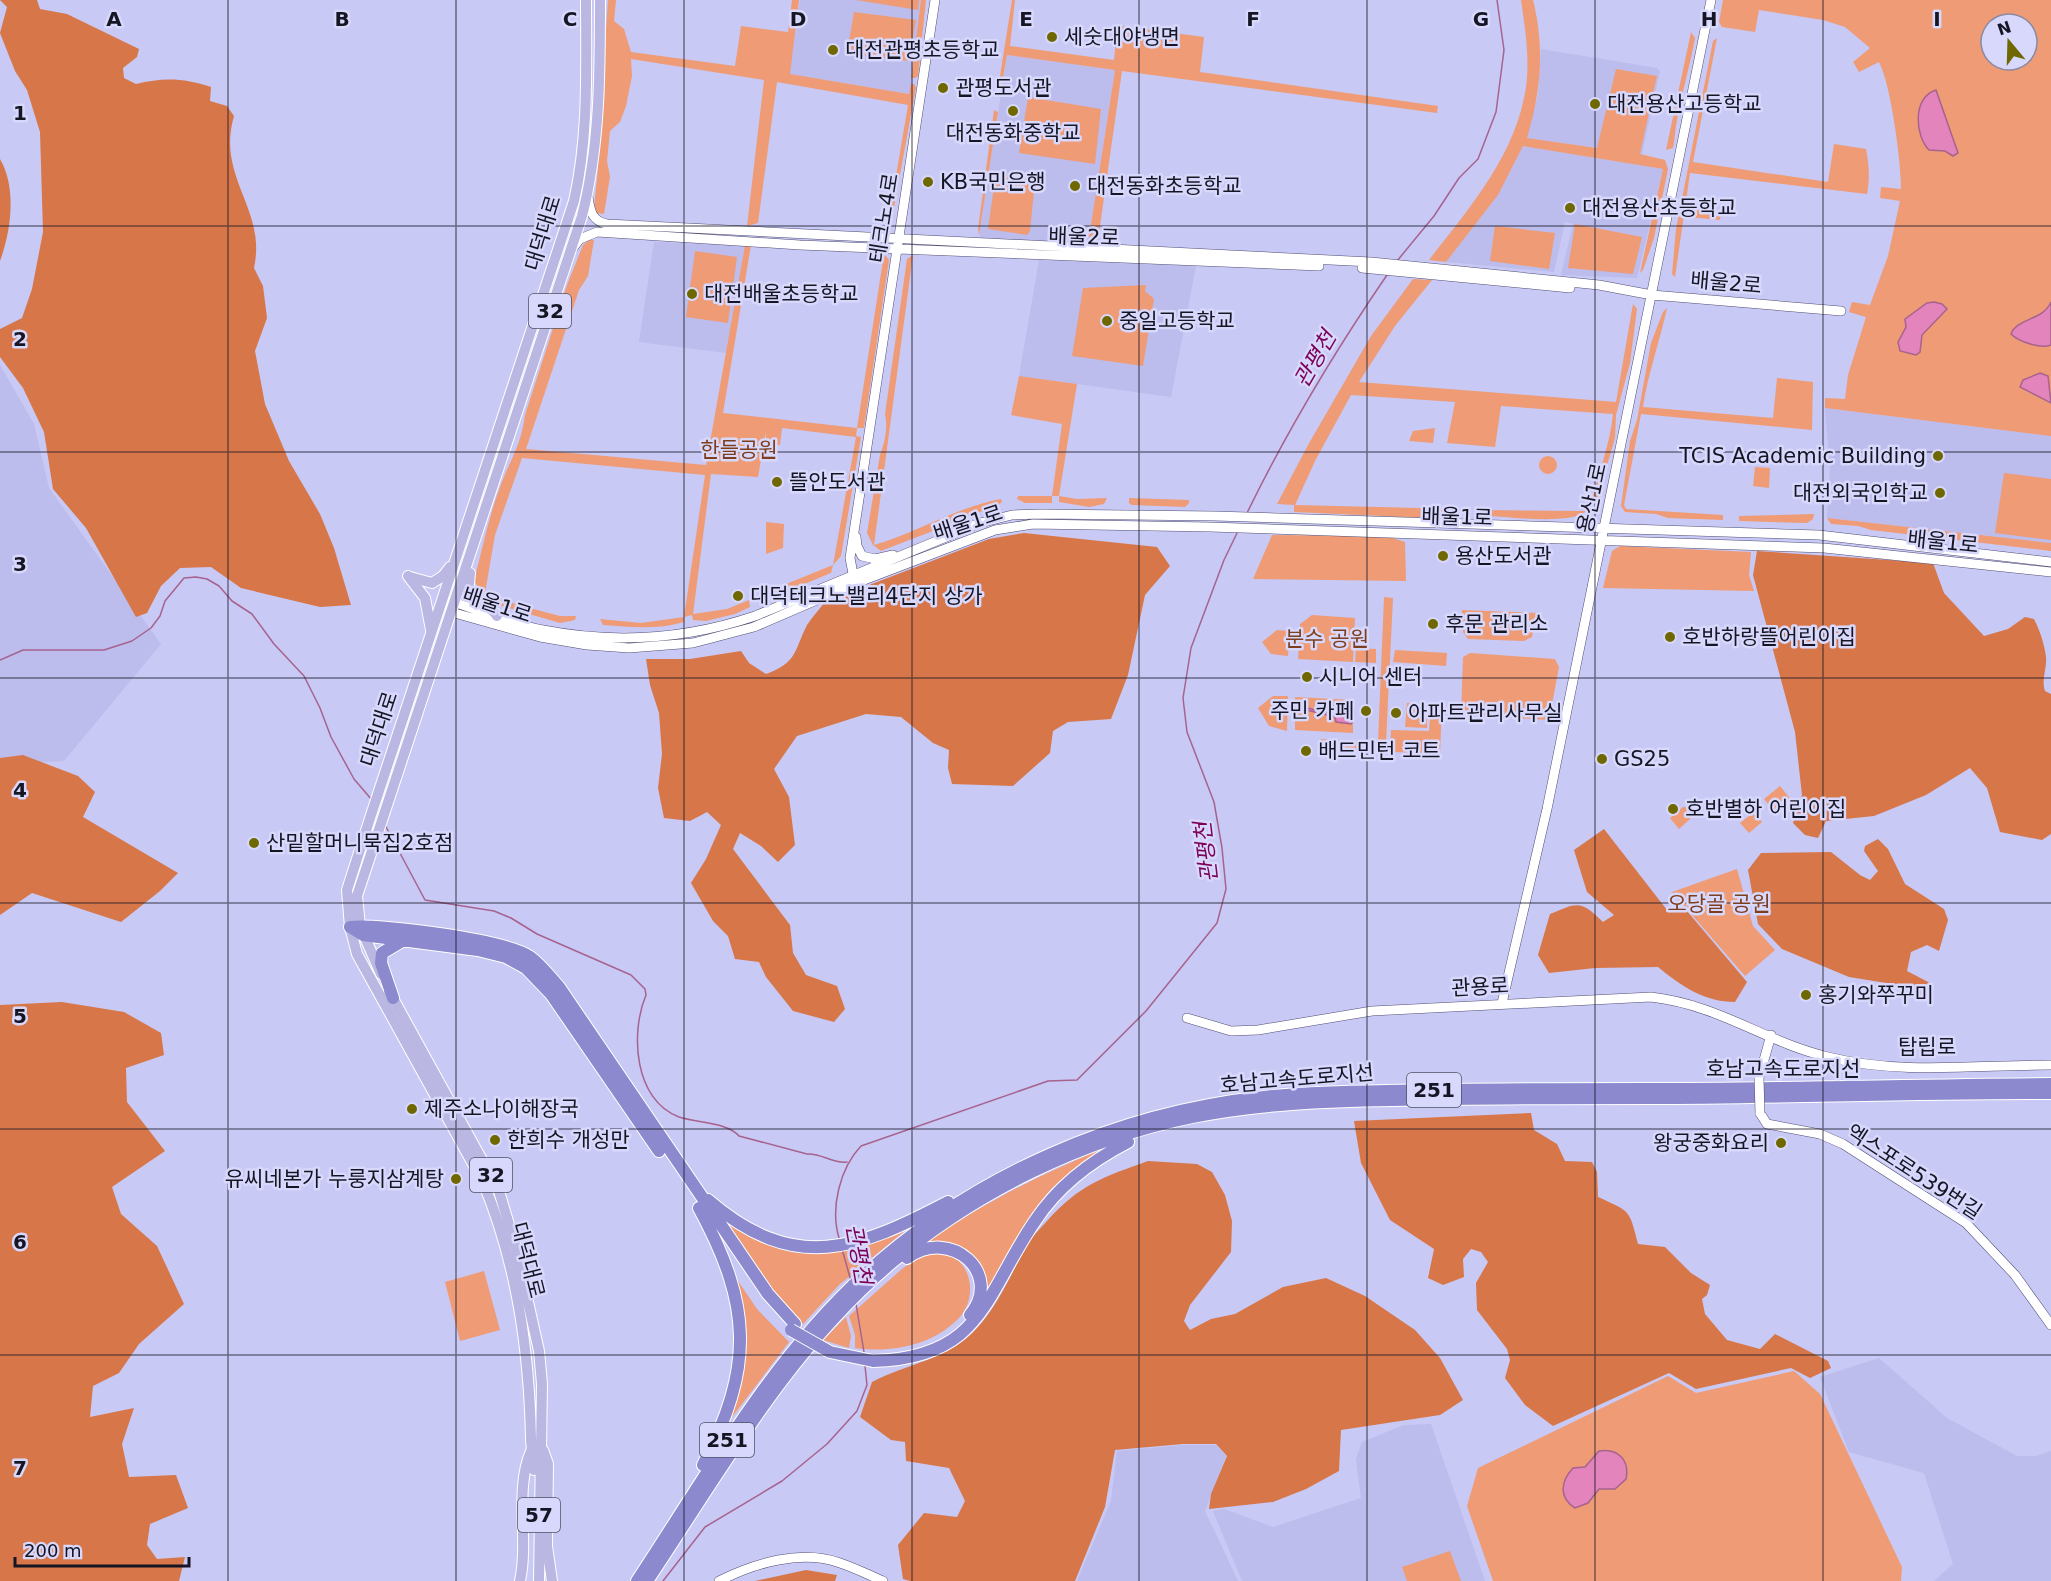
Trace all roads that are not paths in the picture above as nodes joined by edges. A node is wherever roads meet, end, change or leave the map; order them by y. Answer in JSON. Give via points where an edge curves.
{"nodes":[{"id":1,"x":586,"y":0,"type":"edge"},
{"id":2,"x":593,"y":0,"type":"edge"},
{"id":3,"x":600,"y":0,"type":"edge"},
{"id":4,"x":935,"y":0,"type":"edge"},
{"id":5,"x":1711,"y":0,"type":"edge"},
{"id":6,"x":600,"y":14,"type":"junction"},
{"id":7,"x":585,"y":94,"type":"junction"},
{"id":8,"x":595,"y":148,"type":"junction"},
{"id":9,"x":587,"y":195,"type":"junction"},
{"id":10,"x":898,"y":244,"type":"junction"},
{"id":11,"x":568,"y":255,"type":"junction"},
{"id":12,"x":1652,"y":295,"type":"junction"},
{"id":13,"x":1841,"y":311,"type":"dead end"},
{"id":14,"x":510,"y":396,"type":"junction"},
{"id":15,"x":516,"y":414,"type":"junction"},
{"id":16,"x":1604,"y":527,"type":"junction"},
{"id":17,"x":854,"y":531,"type":"junction"},
{"id":18,"x":1602,"y":539,"type":"junction"},
{"id":19,"x":907,"y":554,"type":"junction"},
{"id":20,"x":456,"y":560,"type":"junction"},
{"id":21,"x":2051,"y":562,"type":"edge"},
{"id":22,"x":468,"y":563,"type":"junction"},
{"id":23,"x":2051,"y":572,"type":"edge"},
{"id":24,"x":854,"y":579,"type":"junction"},
{"id":25,"x":443,"y":599,"type":"junction"},
{"id":26,"x":453,"y":607,"type":"junction"},
{"id":27,"x":497,"y":616,"type":"junction"},
{"id":28,"x":431,"y":634,"type":"junction"},
{"id":29,"x":358,"y":929,"type":"junction"},
{"id":30,"x":404,"y":941,"type":"junction"},
{"id":31,"x":393,"y":998,"type":"junction"},
{"id":32,"x":1502,"y":1003,"type":"junction"},
{"id":33,"x":1187,"y":1018,"type":"dead end"},
{"id":34,"x":1771,"y":1035,"type":"junction"},
{"id":35,"x":2051,"y":1065,"type":"edge"},
{"id":36,"x":2051,"y":1084,"type":"edge"},
{"id":37,"x":2051,"y":1093,"type":"edge"},
{"id":38,"x":1185,"y":1119,"type":"junction"},
{"id":39,"x":1020,"y":1168,"type":"junction"},
{"id":40,"x":691,"y":1182,"type":"junction"},
{"id":41,"x":699,"y":1208,"type":"junction"},
{"id":42,"x":865,"y":1286,"type":"junction"},
{"id":43,"x":835,"y":1315,"type":"junction"},
{"id":44,"x":2051,"y":1325,"type":"edge"},
{"id":45,"x":793,"y":1327,"type":"junction"},
{"id":46,"x":874,"y":1357,"type":"junction"},
{"id":47,"x":537,"y":1450,"type":"junction"},
{"id":48,"x":520,"y":1581,"type":"edge"},
{"id":49,"x":533,"y":1581,"type":"edge"},
{"id":50,"x":539,"y":1581,"type":"edge"},
{"id":51,"x":552,"y":1581,"type":"edge"},
{"id":52,"x":631,"y":1581,"type":"edge"},
{"id":53,"x":637,"y":1581,"type":"edge"},
{"id":54,"x":647,"y":1581,"type":"edge"},
{"id":55,"x":720,"y":1581,"type":"edge"},
{"id":56,"x":883,"y":1581,"type":"edge"}],
"edges":[{"from":1,"to":7,"type":"main road","name":"대덕대로","number":"32"},
{"from":2,"to":6,"type":"main road","via":[[593,15]]},
{"from":3,"to":6,"type":"main road","name":"대덕대로","number":"32"},
{"from":4,"to":10,"type":"main road","name":"테크노4로"},
{"from":5,"to":12,"type":"main road","name":"용산1로"},
{"from":6,"to":8,"type":"main road","name":"대덕대로","number":"32"},
{"from":7,"to":8,"type":"main road","via":[[591,92],[590,138]]},
{"from":7,"to":14,"type":"main road","name":"대덕대로","number":"32","via":[[581,171],[574,201]]},
{"from":8,"to":9,"type":"main road","name":"대덕대로","number":"32"},
{"from":9,"to":10,"type":"main road","name":"배울2로","via":[[591,215],[608,224]]},
{"from":9,"to":11,"type":"main road","name":"대덕대로","number":"32"},
{"from":10,"to":11,"type":"main road","name":"배울2로","via":[[789,245],[597,232],[580,239]]},
{"from":10,"to":12,"type":"main road","name":"배울2로","via":[[1369,265]]},
{"from":10,"to":17,"type":"main road","name":"테크노4로"},
{"from":11,"to":15,"type":"main road","name":"대덕대로","number":"32"},
{"from":12,"to":13,"type":"main road","name":"배울2로"},
{"from":12,"to":16,"type":"main road","name":"용산1로"},
{"from":14,"to":15,"type":"main road","via":[[509,413]]},
{"from":14,"to":20,"type":"main road","name":"대덕대로","number":"32"},
{"from":15,"to":22,"type":"main road","name":"대덕대로","number":"32"},
{"from":16,"to":18,"type":"main road","name":"용산1로"},
{"from":16,"to":19,"type":"main road","name":"배울1로","via":[[1215,516],[1012,515],[980,523]]},
{"from":16,"to":21,"type":"main road","name":"배울1로","via":[[1819,535]]},
{"from":17,"to":19,"type":"main road","via":[[862,556],[875,559]]},
{"from":17,"to":24,"type":"main road","name":"테크노4로","via":[[850,558]]},
{"from":18,"to":23,"type":"main road","name":"배울1로","via":[[1824,548]]},
{"from":18,"to":24,"type":"main road","name":"배울1로","via":[[1032,524],[995,530]]},
{"from":18,"to":32,"type":"main road","name":"용산1로","via":[[1547,809]]},
{"from":19,"to":24,"type":"main road","name":"배울1로"},
{"from":20,"to":25,"type":"main road","name":"대덕대로","number":"32"},
{"from":20,"to":28,"type":"main road","via":[[432,583],[408,576],[425,598]]},
{"from":22,"to":26,"type":"main road","name":"대덕대로","number":"32"},
{"from":22,"to":27,"type":"main road","via":[[468,595]]},
{"from":24,"to":26,"type":"main road","name":"배울1로","via":[[754,627],[693,643],[648,647],[587,645],[540,637]]},
{"from":24,"to":27,"type":"main road","name":"배울1로","via":[[722,627],[672,636],[621,638],[543,630]]},
{"from":25,"to":26,"type":"main road","name":"배울1로"},
{"from":25,"to":28,"type":"main road","name":"대덕대로","number":"32"},
{"from":26,"to":27,"type":"main road","name":"배울1로"},
{"from":26,"to":29,"type":"main road","name":"대덕대로","number":"32","via":[[357,896]]},
{"from":28,"to":29,"type":"main road","name":"대덕대로","number":"32","via":[[347,890]]},
{"from":29,"to":30,"type":"highway"},
{"from":29,"to":31,"type":"main road","name":"대덕대로","number":"32"},
{"from":29,"to":40,"type":"highway","via":[[508,947],[529,957],[559,987]]},
{"from":29,"to":47,"type":"main road","name":"대덕대로","number":"32","via":[[357,954],[483,1182],[497,1217],[526,1338]]},
{"from":30,"to":31,"type":"highway","via":[[382,953],[381,963]]},
{"from":30,"to":41,"type":"highway","via":[[487,952],[526,968],[551,994]]},
{"from":31,"to":47,"type":"main road","name":"대덕대로","number":"32","via":[[477,1147],[509,1222],[539,1351],[543,1409]]},
{"from":32,"to":33,"type":"main road","name":"관용로","via":[[1372,1011],[1258,1030],[1231,1031]]},
{"from":32,"to":34,"type":"main road","name":"관용로","via":[[1679,1000]]},
{"from":34,"to":35,"type":"main road","name":"탑립로","via":[[1798,1049],[1866,1064]]},
{"from":34,"to":44,"type":"main road","name":"엑스포로539번길","bridge":true,"via":[[1759,1078],[1760,1113],[1767,1124],[1820,1134],[1843,1144],[1966,1223],[2015,1275]]},
{"from":36,"to":39,"type":"highway","name":"호남고속도로지선","number":"251","via":[[1491,1088],[1266,1096],[1156,1116]]},
{"from":37,"to":38,"type":"highway","name":"호남고속도로지선","number":"251","via":[[1341,1101],[1269,1105]]},
{"from":38,"to":42,"type":"highway","name":"호남고속도로지선","number":"251","via":[[1105,1143],[1024,1176],[924,1237]]},
{"from":38,"to":46,"type":"highway","via":[[1101,1155],[1058,1192],[1035,1221],[983,1312],[966,1330],[914,1356]]},
{"from":39,"to":40,"type":"highway","via":[[889,1232],[826,1248],[783,1242],[758,1233],[722,1211]]},
{"from":39,"to":42,"type":"highway","name":"호남고속도로지선","number":"251","via":[[920,1230]]},
{"from":40,"to":45,"type":"highway"},
{"from":41,"to":45,"type":"highway","via":[[762,1298]]},
{"from":41,"to":52,"type":"highway","via":[[733,1285],[740,1321],[739,1366],[726,1418],[704,1464]]},
{"from":42,"to":43,"type":"highway","name":"호남고속도로지선","number":"251"},
{"from":42,"to":46,"type":"highway","via":[[915,1253],[938,1246],[964,1255],[976,1270],[981,1286],[977,1306],[954,1329],[912,1348]]},
{"from":43,"to":53,"type":"highway","name":"호남고속도로지선","number":"251","via":[[771,1377]]},
{"from":43,"to":54,"type":"highway","name":"호남고속도로지선","number":"251","via":[[787,1370],[735,1443]]},
{"from":45,"to":46,"type":"highway","bridge":true,"via":[[830,1352]]},
{"from":47,"to":48,"type":"main road","name":"대덕대로","number":"32","via":[[527,1461]]},
{"from":47,"to":49,"type":"main road","name":"대덕대로","number":"57"},
{"from":47,"to":50,"type":"main road","name":"대덕대로","number":"57"},
{"from":47,"to":51,"type":"main road","name":"대덕대로","number":"32","via":[[548,1464],[547,1546]]},
{"from":55,"to":56,"type":"main road","via":[[745,1568],[779,1560],[815,1558],[839,1562]]}]}
